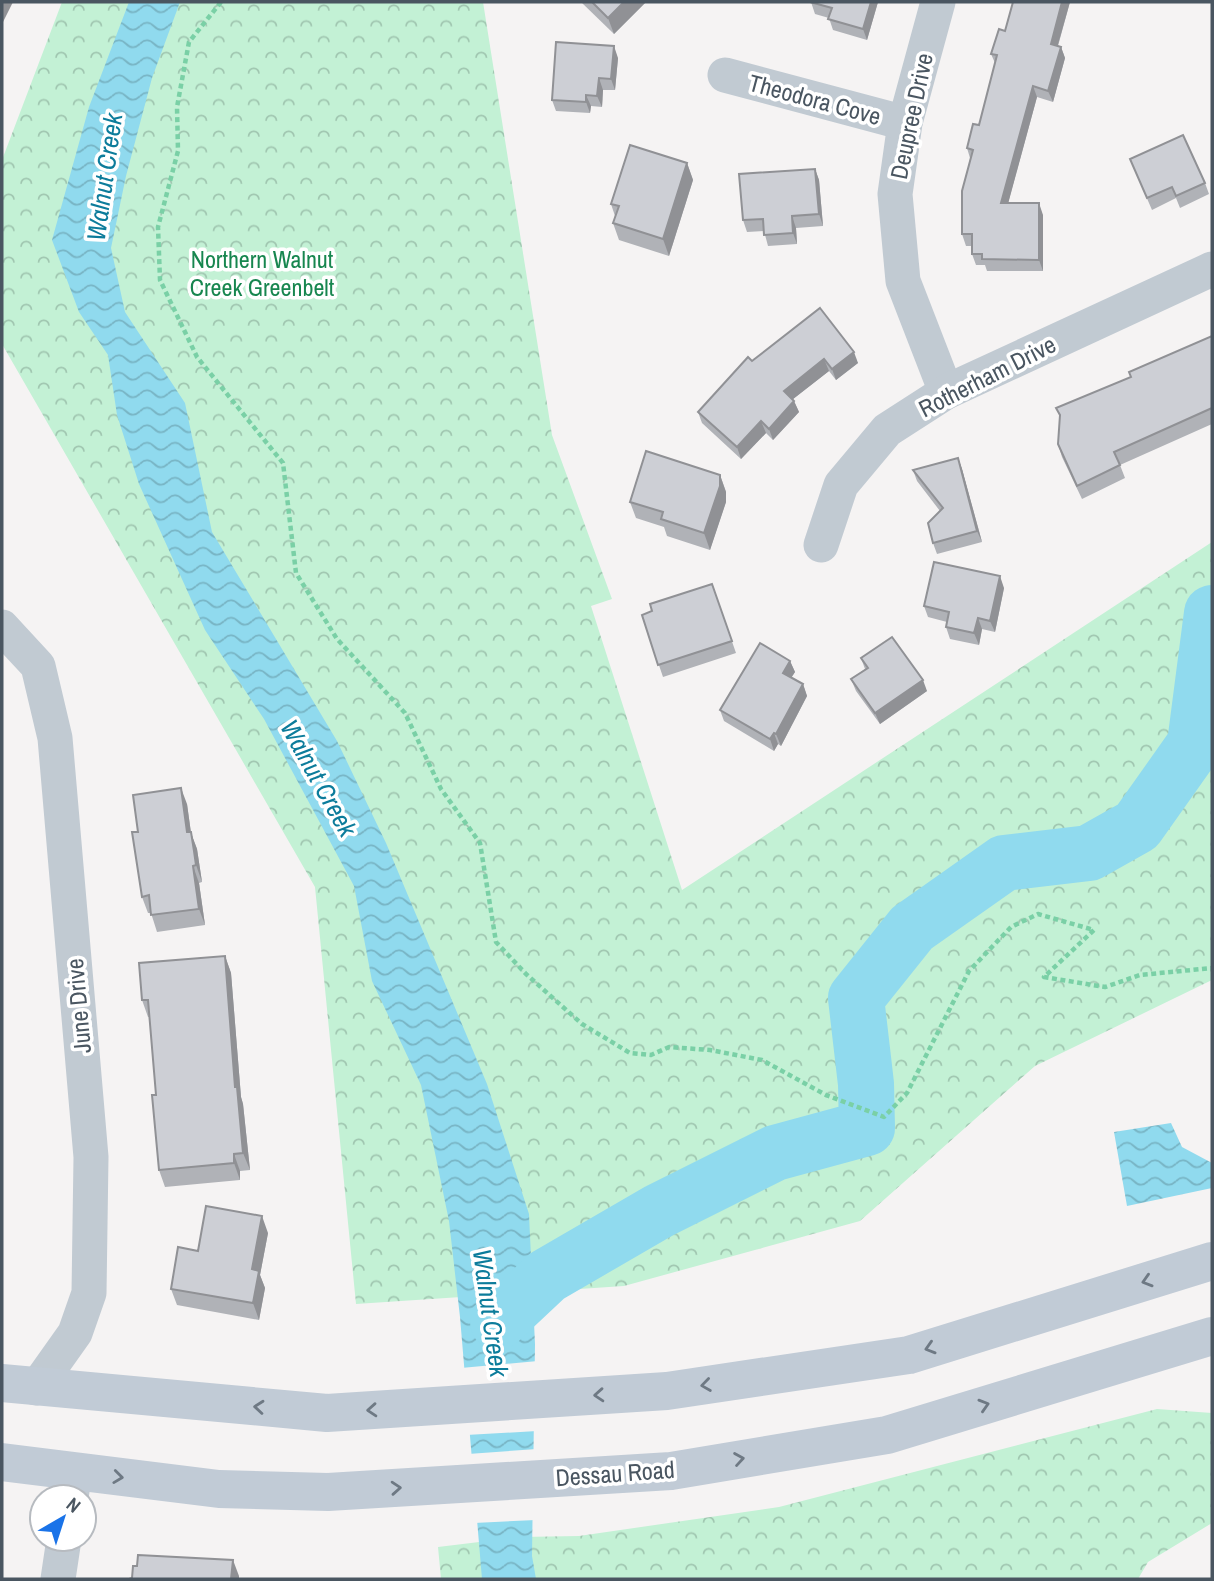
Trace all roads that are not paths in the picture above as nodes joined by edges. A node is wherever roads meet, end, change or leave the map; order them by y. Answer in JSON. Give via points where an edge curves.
{"nodes":[{"id":1,"x":938,"y":2,"type":"edge"},
{"id":2,"x":725,"y":75,"type":"dead end"},
{"id":3,"x":905,"y":123,"type":"junction"},
{"id":4,"x":1212,"y":270,"type":"edge"},
{"id":5,"x":946,"y":392,"type":"junction"},
{"id":6,"x":821,"y":545,"type":"dead end"},
{"id":7,"x":2,"y":626,"type":"edge"},
{"id":8,"x":1212,"y":1261,"type":"edge"},
{"id":9,"x":1212,"y":1336,"type":"edge"},
{"id":10,"x":19,"y":1386,"type":"edge"},
{"id":11,"x":2,"y":1462,"type":"edge"},
{"id":12,"x":70,"y":1483,"type":"edge"},
{"id":13,"x":98,"y":1485,"type":"edge"},
{"id":14,"x":62,"y":1553,"type":"edge"},
{"id":15,"x":58,"y":1579,"type":"edge"}],
"edges":[{"from":1,"to":3,"type":"street","name":"Deupree Drive"},
{"from":2,"to":3,"type":"street","name":"Theodora Cove"},
{"from":3,"to":5,"type":"street","name":"Deupree Drive","via":[[895,194],[903,281]]},
{"from":4,"to":5,"type":"street","name":"Rotherham Drive"},
{"from":5,"to":6,"type":"street","name":"Rotherham Drive","via":[[887,430],[841,485]]},
{"from":7,"to":10,"type":"street","name":"June Drive","via":[[38,666],[55,738],[91,1157],[89,1293],[75,1333]]},
{"from":8,"to":10,"type":"main road","one_way":true,"via":[[909,1355],[667,1391],[327,1413]]},
{"from":13,"to":9,"type":"main road","name":"Dessau Road","one_way":true,"via":[[328,1492],[671,1471],[887,1435]]},
{"from":11,"to":12,"type":"main road","name":"Dessau Road"},
{"from":14,"to":15,"type":"street"}]}
